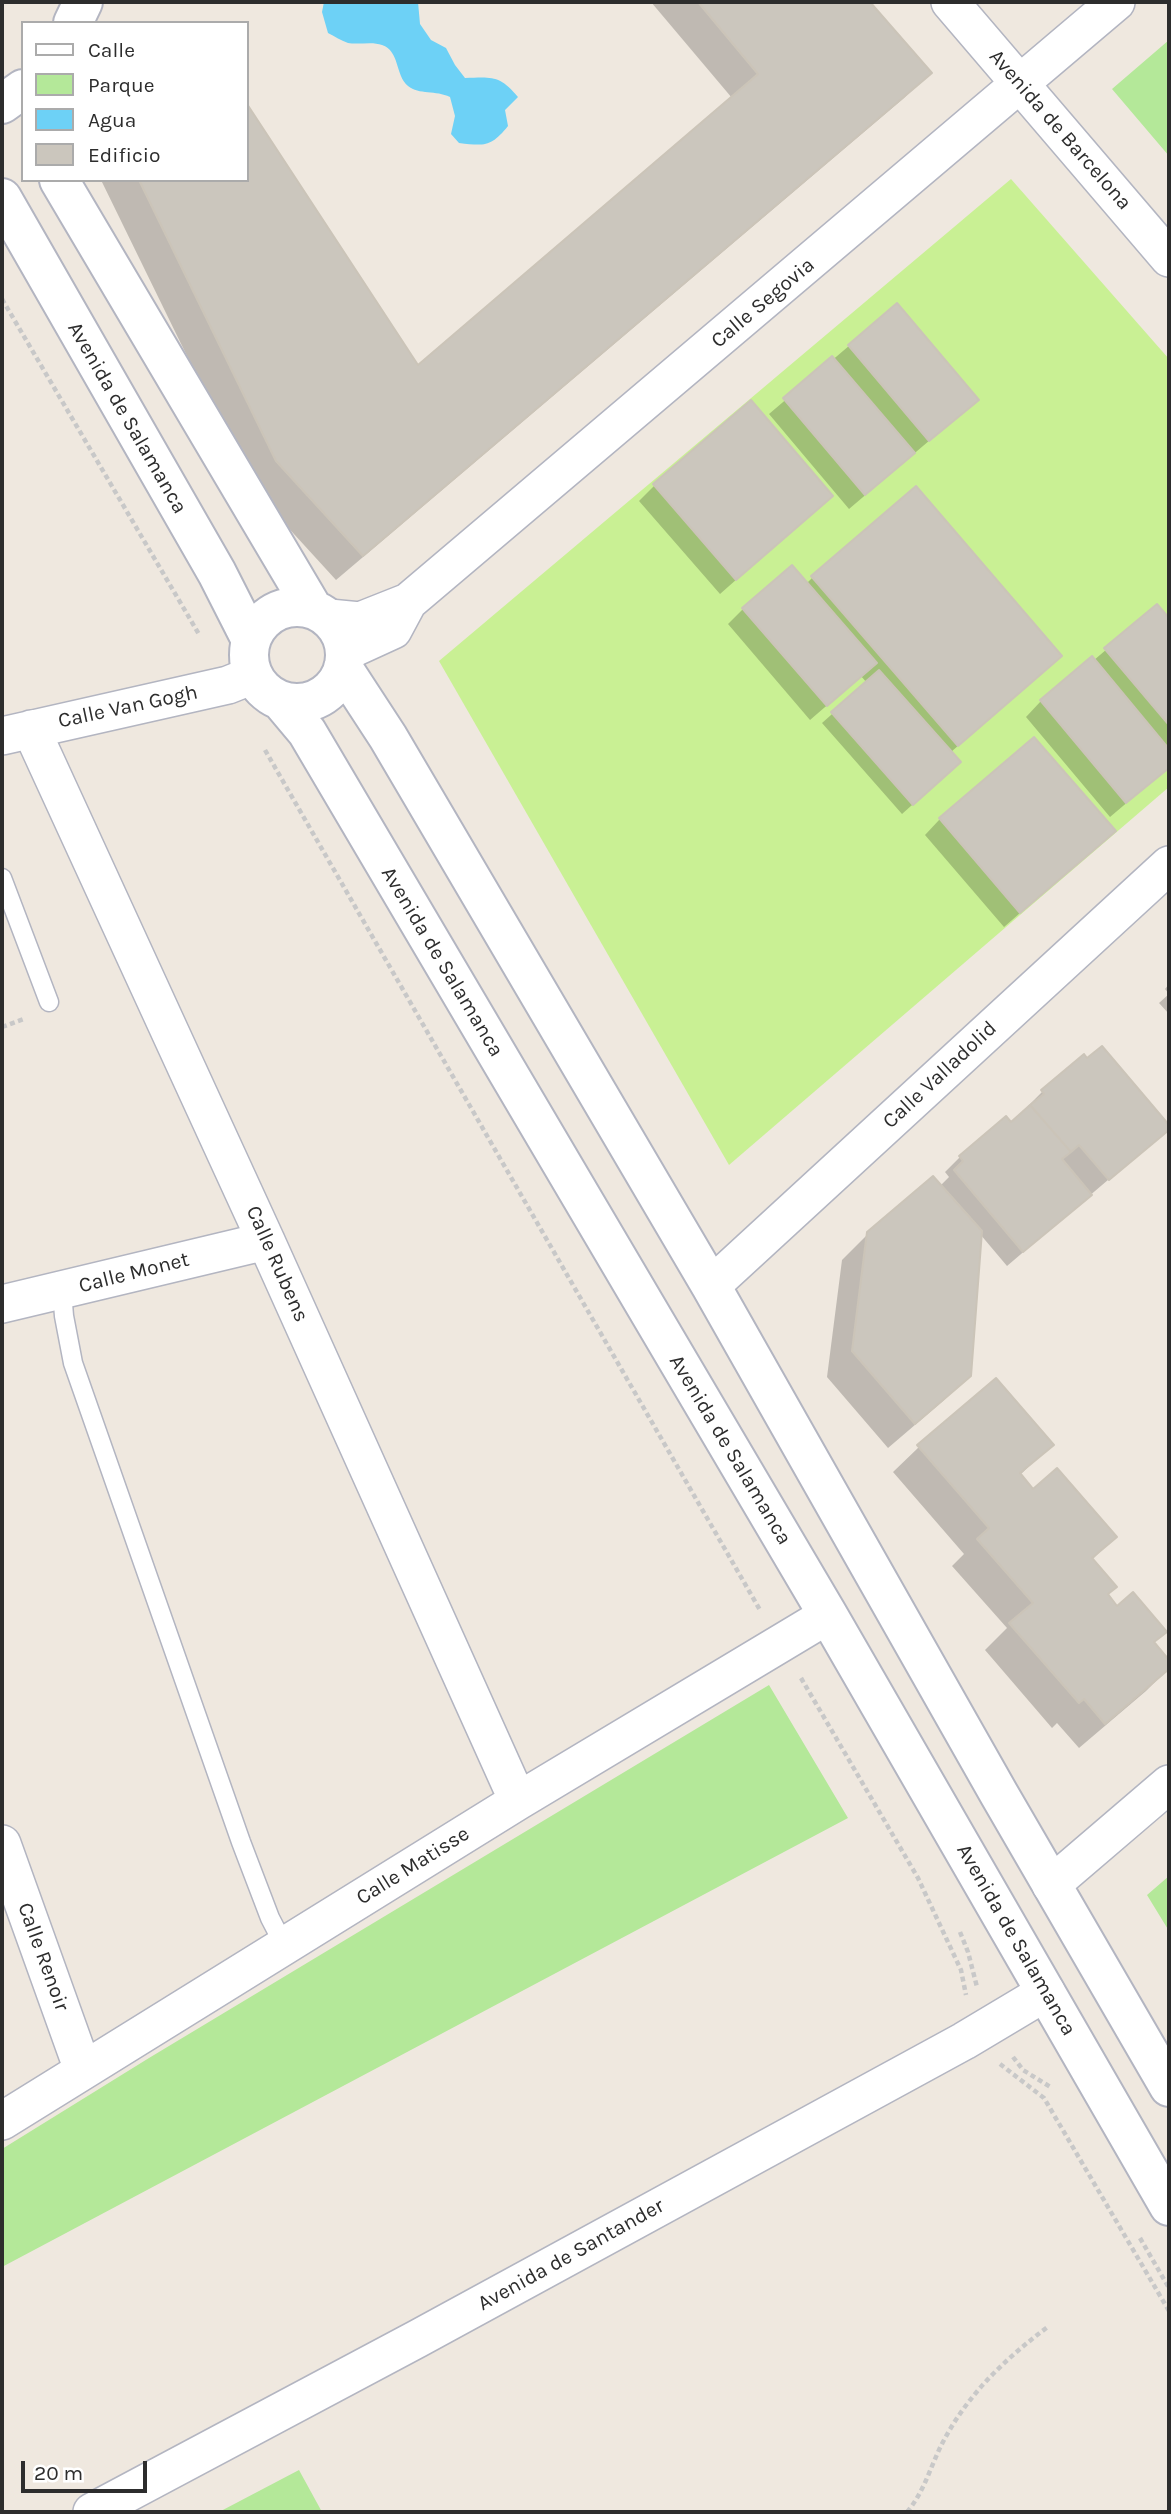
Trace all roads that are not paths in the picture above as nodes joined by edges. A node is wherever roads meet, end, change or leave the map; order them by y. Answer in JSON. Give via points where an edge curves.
{"nodes":[{"id":1,"x":83,"y":2,"type":"edge"},
{"id":2,"x":950,"y":2,"type":"edge"},
{"id":3,"x":1116,"y":2,"type":"edge"},
{"id":4,"x":74,"y":21,"type":"edge"},
{"id":5,"x":1020,"y":85,"type":"junction"},
{"id":6,"x":21,"y":90,"type":"edge"},
{"id":7,"x":2,"y":104,"type":"edge"},
{"id":8,"x":60,"y":182,"type":"edge"},
{"id":9,"x":2,"y":198,"type":"edge"},
{"id":10,"x":1169,"y":258,"type":"edge"},
{"id":11,"x":408,"y":602,"type":"junction"},
{"id":12,"x":321,"y":614,"type":"junction"},
{"id":13,"x":344,"y":660,"type":"junction"},
{"id":14,"x":243,"y":666,"type":"junction"},
{"id":15,"x":281,"y":701,"type":"junction"},
{"id":16,"x":16,"y":732,"type":"edge"},
{"id":17,"x":1169,"y":865,"type":"edge"},
{"id":18,"x":2,"y":878,"type":"edge"},
{"id":19,"x":49,"y":1002,"type":"dead end"},
{"id":20,"x":266,"y":1241,"type":"junction"},
{"id":21,"x":711,"y":1286,"type":"junction"},
{"id":22,"x":62,"y":1291,"type":"junction"},
{"id":23,"x":2,"y":1304,"type":"edge"},
{"id":24,"x":828,"y":1615,"type":"junction"},
{"id":25,"x":1169,"y":1784,"type":"edge"},
{"id":26,"x":518,"y":1801,"type":"junction"},
{"id":27,"x":2,"y":1844,"type":"edge"},
{"id":28,"x":1051,"y":1885,"type":"junction"},
{"id":29,"x":284,"y":1945,"type":"junction"},
{"id":30,"x":1046,"y":1992,"type":"junction"},
{"id":31,"x":83,"y":2070,"type":"junction"},
{"id":32,"x":1169,"y":2087,"type":"edge"},
{"id":33,"x":2,"y":2121,"type":"edge"},
{"id":34,"x":1169,"y":2206,"type":"edge"},
{"id":35,"x":92,"y":2512,"type":"edge"}],
"edges":[{"from":1,"to":4,"type":"street"},
{"from":2,"to":5,"type":"street","name":"Avenida de Barcelona"},
{"from":3,"to":5,"type":"street","name":"Calle Segovia"},
{"from":5,"to":10,"type":"street","name":"Avenida de Barcelona"},
{"from":5,"to":11,"type":"street","name":"Calle Segovia"},
{"from":6,"to":7,"type":"street"},
{"from":8,"to":12,"type":"street"},
{"from":9,"to":14,"type":"street","name":"Avenida de Salamanca","via":[[217,573]]},
{"from":11,"to":12,"type":"street","via":[[360,621]]},
{"from":11,"to":13,"type":"street","via":[[393,630]]},
{"from":12,"to":13,"type":"street","via":[[343,640]]},
{"from":12,"to":14,"type":"street","via":[[293,607],[275,611],[261,622]]},
{"from":13,"to":15,"type":"street","via":[[334,685],[319,698]]},
{"from":13,"to":21,"type":"street"},
{"from":14,"to":15,"type":"street","via":[[264,691]]},
{"from":14,"to":16,"type":"street","name":"Calle Van Gogh"},
{"from":15,"to":24,"type":"street","name":"Avenida de Salamanca","via":[[306,732]]},
{"from":16,"to":20,"type":"street","name":"Calle Rubens"},
{"from":17,"to":21,"type":"street","name":"Calle Valladolid"},
{"from":18,"to":19,"type":"lane"},
{"from":20,"to":22,"type":"street","name":"Calle Monet"},
{"from":20,"to":26,"type":"street","name":"Calle Rubens"},
{"from":21,"to":28,"type":"street"},
{"from":22,"to":23,"type":"street","name":"Calle Monet"},
{"from":22,"to":29,"type":"lane","via":[[73,1363],[241,1842]]},
{"from":24,"to":26,"type":"street","name":"Calle Matisse"},
{"from":24,"to":30,"type":"street","name":"Avenida de Salamanca"},
{"from":25,"to":28,"type":"street"},
{"from":26,"to":29,"type":"street","name":"Calle Matisse"},
{"from":27,"to":31,"type":"street","name":"Calle Renoir"},
{"from":28,"to":32,"type":"street"},
{"from":29,"to":31,"type":"street","name":"Calle Matisse"},
{"from":30,"to":34,"type":"street","name":"Avenida de Salamanca"},
{"from":30,"to":35,"type":"street","name":"Avenida de Santander","via":[[441,2326]]},
{"from":31,"to":33,"type":"street","name":"Calle Matisse"}]}
